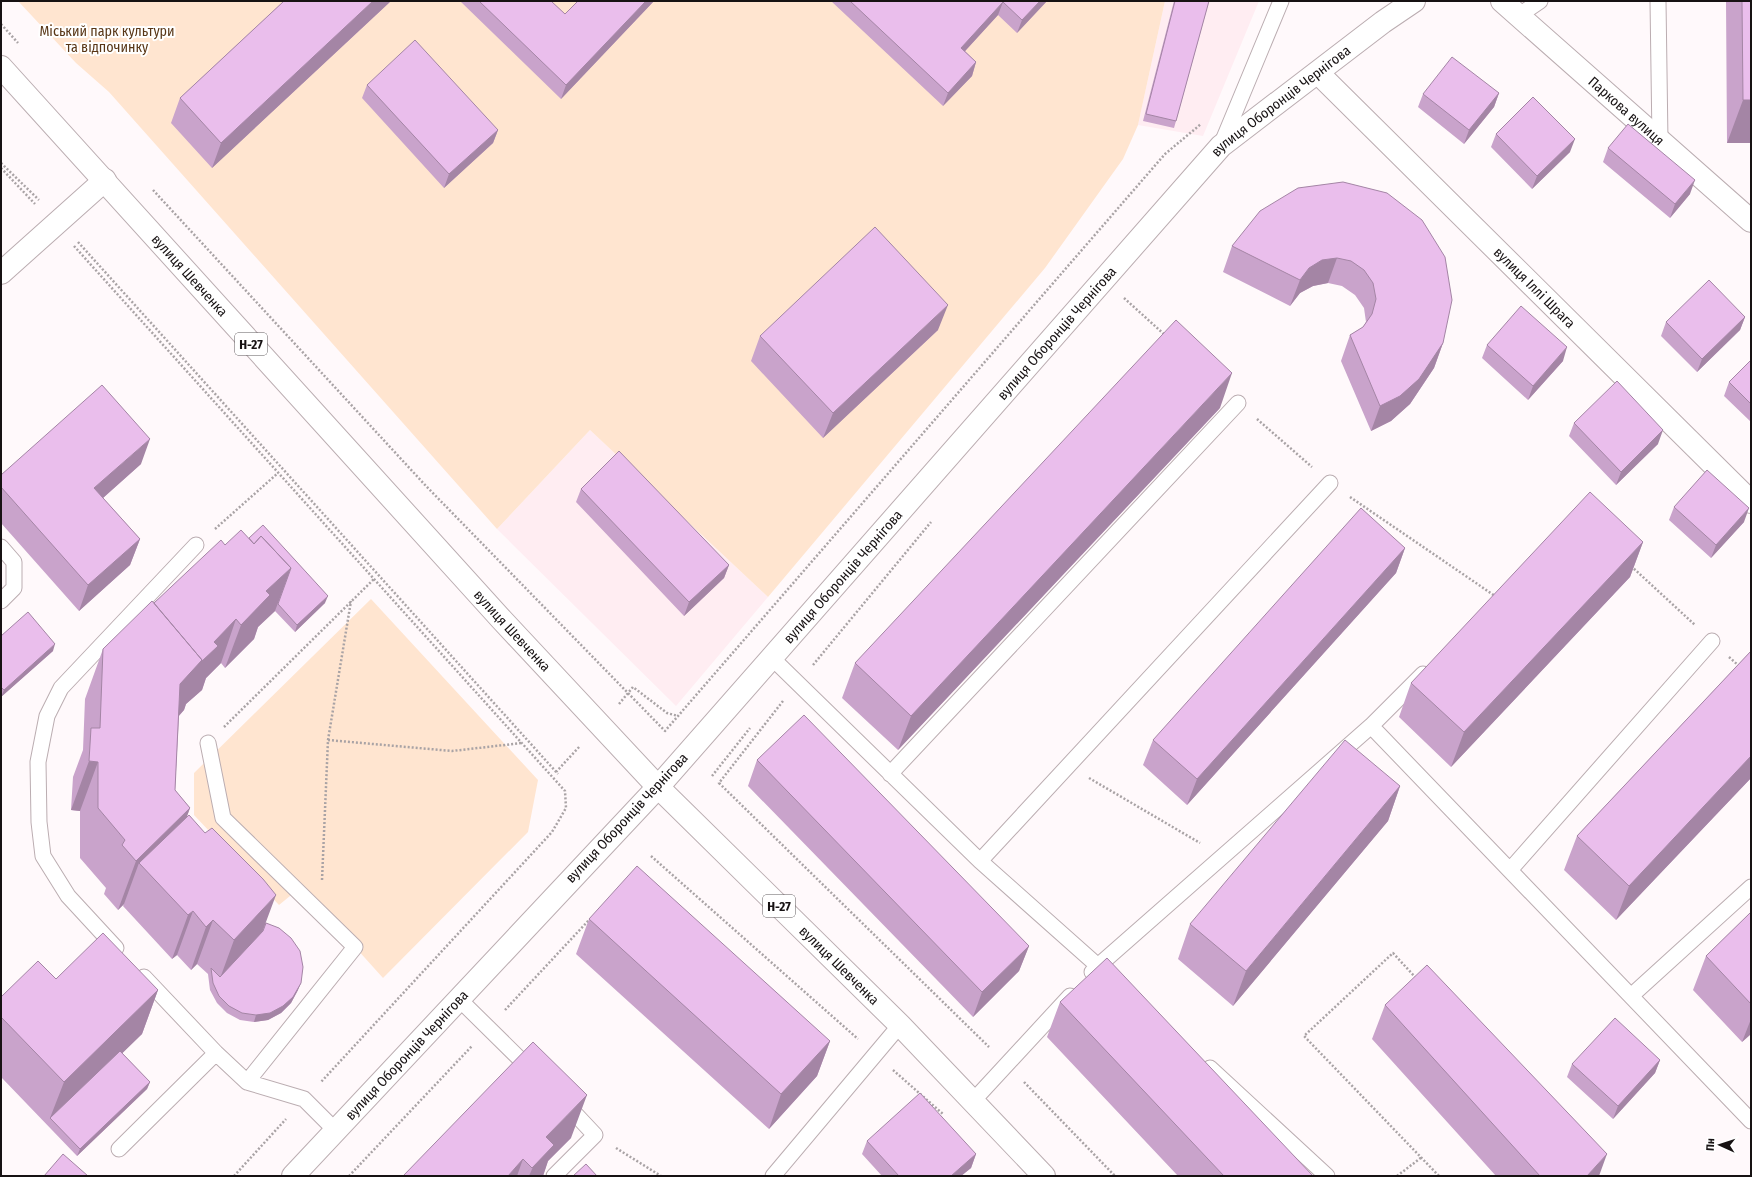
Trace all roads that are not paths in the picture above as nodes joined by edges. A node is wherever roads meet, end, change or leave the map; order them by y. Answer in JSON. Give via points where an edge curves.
{"nodes":[{"id":1,"x":1281,"y":1,"type":"edge"},
{"id":2,"x":1414,"y":1,"type":"edge"},
{"id":3,"x":1502,"y":1,"type":"edge"},
{"id":4,"x":1540,"y":1,"type":"edge"},
{"id":5,"x":1658,"y":1,"type":"edge"},
{"id":6,"x":1518,"y":16,"type":"junction"},
{"id":7,"x":1,"y":67,"type":"edge"},
{"id":8,"x":1318,"y":73,"type":"junction"},
{"id":9,"x":1660,"y":141,"type":"junction"},
{"id":10,"x":1221,"y":146,"type":"junction"},
{"id":11,"x":105,"y":180,"type":"junction"},
{"id":12,"x":1751,"y":221,"type":"edge"},
{"id":13,"x":1,"y":273,"type":"edge"},
{"id":14,"x":1238,"y":403,"type":"dead end"},
{"id":15,"x":1330,"y":483,"type":"road end"},
{"id":16,"x":1751,"y":502,"type":"edge"},
{"id":17,"x":196,"y":545,"type":"road end"},
{"id":18,"x":1,"y":547,"type":"edge"},
{"id":19,"x":1,"y":601,"type":"edge"},
{"id":20,"x":1712,"y":641,"type":"road end"},
{"id":21,"x":772,"y":658,"type":"junction"},
{"id":22,"x":1432,"y":665,"type":"edge"},
{"id":23,"x":1371,"y":726,"type":"junction"},
{"id":24,"x":208,"y":743,"type":"road end"},
{"id":25,"x":890,"y":774,"type":"junction"},
{"id":26,"x":658,"y":787,"type":"junction"},
{"id":27,"x":980,"y":861,"type":"junction"},
{"id":28,"x":1510,"y":870,"type":"junction"},
{"id":29,"x":1751,"y":887,"type":"edge"},
{"id":30,"x":1098,"y":966,"type":"junction"},
{"id":31,"x":1122,"y":987,"type":"edge"},
{"id":32,"x":1631,"y":996,"type":"junction"},
{"id":33,"x":459,"y":999,"type":"junction"},
{"id":34,"x":900,"y":1025,"type":"junction"},
{"id":35,"x":216,"y":1053,"type":"junction"},
{"id":36,"x":1198,"y":1057,"type":"edge"},
{"id":37,"x":247,"y":1082,"type":"junction"},
{"id":38,"x":544,"y":1082,"type":"edge"},
{"id":39,"x":555,"y":1093,"type":"edge"},
{"id":40,"x":973,"y":1101,"type":"junction"},
{"id":41,"x":1751,"y":1121,"type":"edge"},
{"id":42,"x":336,"y":1131,"type":"junction"},
{"id":43,"x":119,"y":1149,"type":"dead end"},
{"id":44,"x":292,"y":1176,"type":"edge"},
{"id":45,"x":554,"y":1176,"type":"edge"},
{"id":46,"x":773,"y":1176,"type":"edge"},
{"id":47,"x":1044,"y":1176,"type":"edge"},
{"id":48,"x":1326,"y":1176,"type":"edge"}],
"edges":[{"from":1,"to":10,"type":"lane"},
{"from":2,"to":8,"type":"street","name":"вулиця Оборонців Чернігова"},
{"from":3,"to":6,"type":"street","name":"Паркова вулиця"},
{"from":4,"to":6,"type":"lane"},
{"from":5,"to":9,"type":"lane"},
{"from":6,"to":9,"type":"street","name":"Паркова вулиця"},
{"from":7,"to":11,"type":"street","name":"вулиця Шевченка","number":"Н-27"},
{"from":8,"to":10,"type":"street","name":"вулиця Оборонців Чернігова"},
{"from":8,"to":16,"type":"street","name":"вулиця Іллі Шрага"},
{"from":9,"to":12,"type":"street","name":"Паркова вулиця"},
{"from":10,"to":21,"type":"street","name":"вулиця Оборонців Чернігова"},
{"from":11,"to":13,"type":"street"},
{"from":11,"to":26,"type":"street","name":"вулиця Шевченка","number":"Н-27","via":[[502,620]]},
{"from":14,"to":25,"type":"lane"},
{"from":15,"to":27,"type":"lane"},
{"from":17,"to":35,"type":"lane","via":[[61,688],[47,716],[38,762],[38,822],[43,856],[68,896]]},
{"from":18,"to":19,"type":"lane","via":[[14,562],[14,588]]},
{"from":20,"to":28,"type":"lane"},
{"from":21,"to":25,"type":"lane"},
{"from":21,"to":26,"type":"street","name":"вулиця Оборонців Чернігова"},
{"from":22,"to":23,"type":"lane"},
{"from":23,"to":28,"type":"lane"},
{"from":23,"to":30,"type":"lane"},
{"from":24,"to":37,"type":"lane","via":[[223,818],[355,947]]},
{"from":25,"to":27,"type":"lane"},
{"from":26,"to":33,"type":"street","name":"вулиця Оборонців Чернігова"},
{"from":26,"to":34,"type":"street","name":"вулиця Шевченка","number":"Н-27"},
{"from":27,"to":30,"type":"lane"},
{"from":28,"to":32,"type":"lane"},
{"from":29,"to":32,"type":"lane"},
{"from":30,"to":31,"type":"lane"},
{"from":30,"to":40,"type":"lane"},
{"from":32,"to":41,"type":"lane"},
{"from":33,"to":38,"type":"lane"},
{"from":33,"to":42,"type":"street","name":"вулиця Оборонців Чернігова"},
{"from":34,"to":40,"type":"street","name":"вулиця Шевченка","number":"Н-27"},
{"from":34,"to":46,"type":"lane"},
{"from":35,"to":37,"type":"lane"},
{"from":35,"to":43,"type":"lane"},
{"from":36,"to":48,"type":"lane"},
{"from":37,"to":42,"type":"lane","via":[[304,1099]]},
{"from":39,"to":45,"type":"lane","via":[[595,1135]]},
{"from":40,"to":47,"type":"street","name":"вулиця Шевченка","number":"Н-27"},
{"from":42,"to":44,"type":"street","name":"вулиця Оборонців Чернігова"}]}
